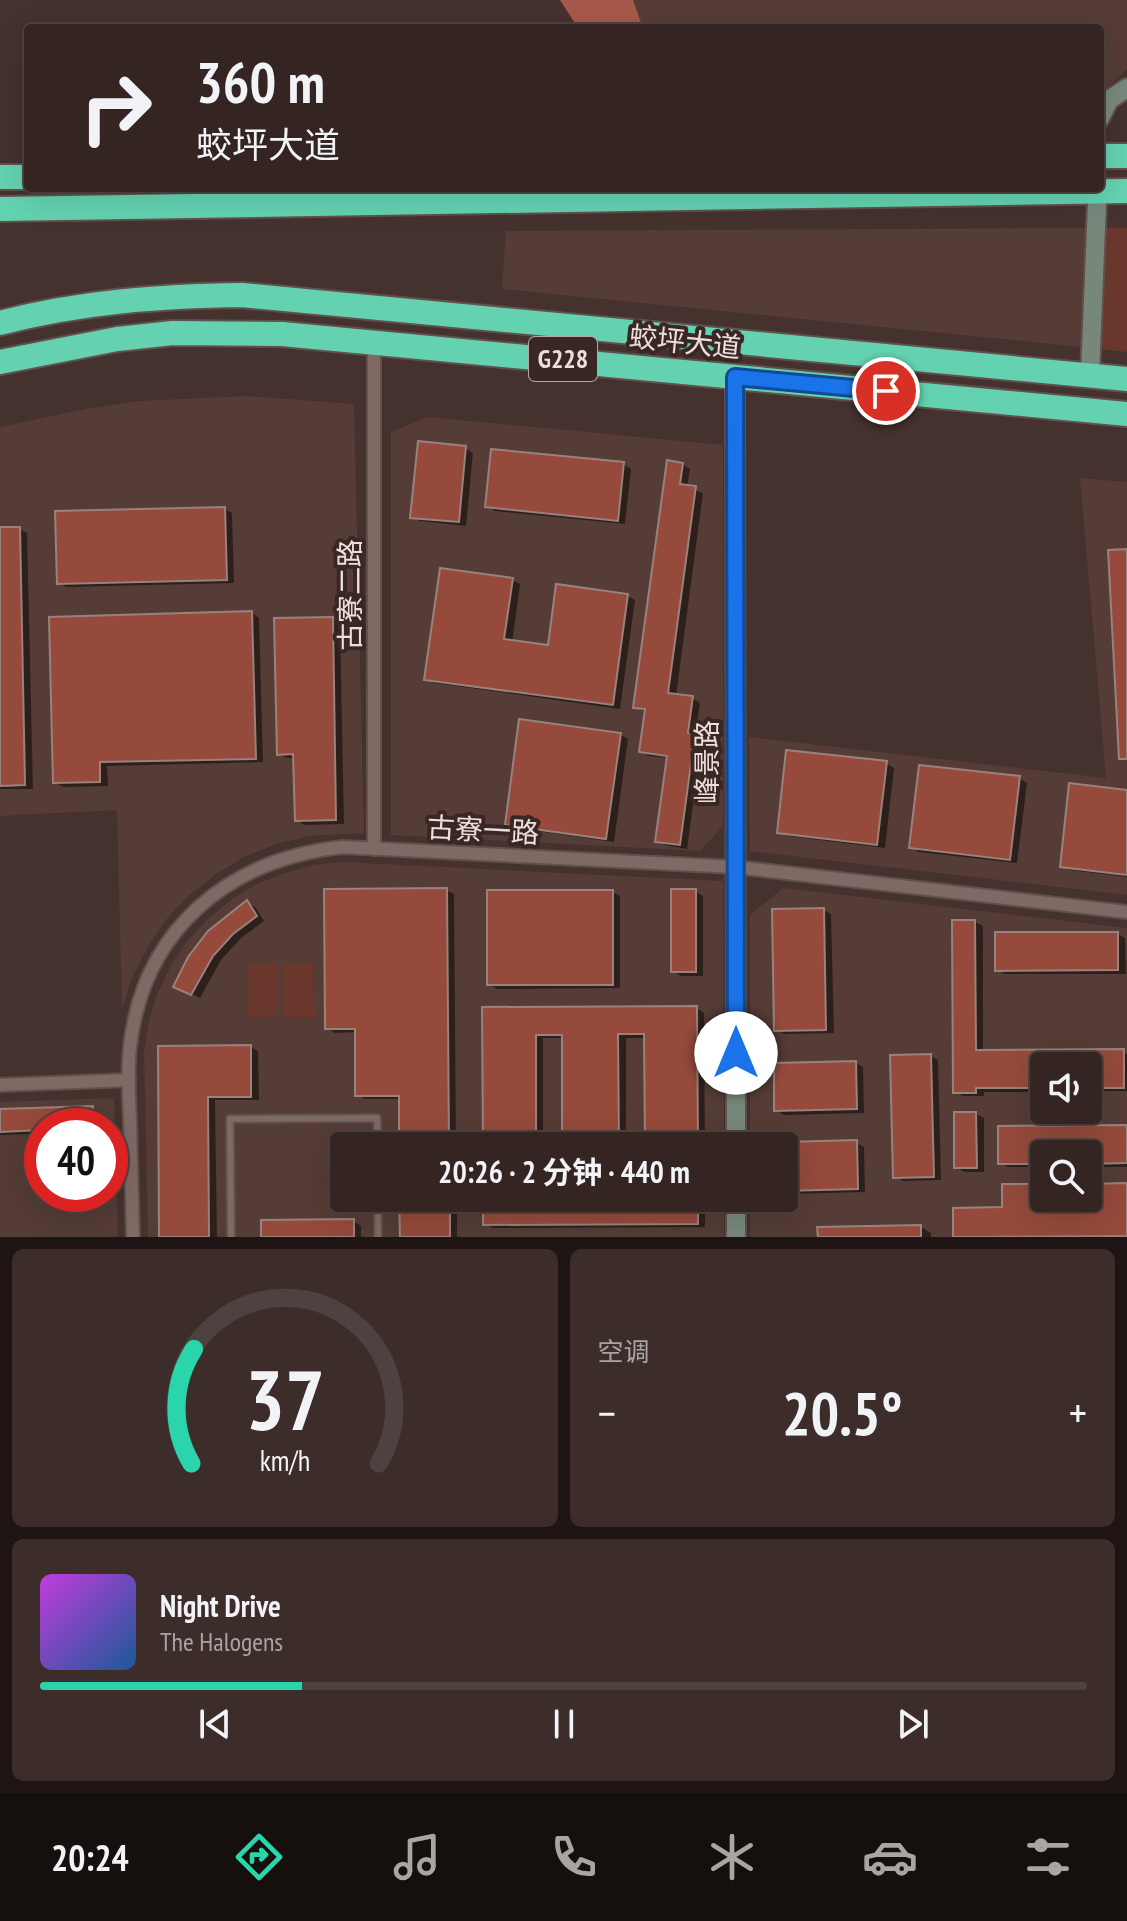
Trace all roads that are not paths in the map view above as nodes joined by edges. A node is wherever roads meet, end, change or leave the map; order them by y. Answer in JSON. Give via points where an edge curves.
{"nodes":[{"id":1,"x":1127,"y":88,"type":"edge"},
{"id":2,"x":1104,"y":110,"type":"edge"},
{"id":3,"x":1104,"y":156,"type":"edge"},
{"id":4,"x":1127,"y":156,"type":"edge"},
{"id":5,"x":0,"y":177,"type":"edge"},
{"id":6,"x":24,"y":177,"type":"edge"},
{"id":7,"x":1104,"y":191,"type":"edge"},
{"id":8,"x":1127,"y":191,"type":"edge"},
{"id":9,"x":1064,"y":192,"type":"edge"},
{"id":10,"x":1097,"y":203,"type":"dead end"},
{"id":11,"x":0,"y":209,"type":"edge"},
{"id":12,"x":0,"y":323,"type":"edge"},
{"id":13,"x":374,"y":341,"type":"junction"},
{"id":14,"x":0,"y":362,"type":"edge"},
{"id":15,"x":1090,"y":375,"type":"junction"},
{"id":16,"x":735,"y":377,"type":"junction"},
{"id":17,"x":1127,"y":379,"type":"edge"},
{"id":18,"x":1127,"y":414,"type":"edge"},
{"id":19,"x":374,"y":849,"type":"junction"},
{"id":20,"x":735,"y":867,"type":"junction"},
{"id":21,"x":1127,"y":912,"type":"edge"},
{"id":22,"x":129,"y":1080,"type":"junction"},
{"id":23,"x":0,"y":1085,"type":"edge"},
{"id":24,"x":378,"y":1132,"type":"edge"},
{"id":25,"x":736,"y":1132,"type":"edge"},
{"id":26,"x":378,"y":1212,"type":"edge"},
{"id":27,"x":736,"y":1212,"type":"edge"},
{"id":28,"x":133,"y":1237,"type":"edge"},
{"id":29,"x":231,"y":1237,"type":"edge"},
{"id":30,"x":378,"y":1237,"type":"edge"},
{"id":31,"x":736,"y":1237,"type":"edge"}],
"edges":[{"from":1,"to":2,"type":"street"},
{"from":3,"to":4,"type":"highway"},
{"from":5,"to":6,"type":"highway"},
{"from":7,"to":8,"type":"highway"},
{"from":9,"to":11,"type":"highway"},
{"from":10,"to":15,"type":"street"},
{"from":12,"to":15,"type":"highway","name":"蛟坪大道","number":"G228","via":[[127,301],[242,295]]},
{"from":13,"to":14,"type":"highway","name":"蛟坪大道","number":"G228","via":[[173,333]]},
{"from":13,"to":16,"type":"highway","name":"蛟坪大道","number":"G228"},
{"from":13,"to":19,"type":"street","name":"古寮二路"},
{"from":15,"to":17,"type":"highway","name":"蛟坪大道","number":"G228"},
{"from":16,"to":18,"type":"highway","name":"蛟坪大道","number":"G228"},
{"from":16,"to":20,"type":"street","name":"峰景路"},
{"from":19,"to":20,"type":"street","name":"古寮一路"},
{"from":19,"to":22,"type":"street","name":"古寮一路","via":[[311,850],[280,858],[251,870],[198,907],[171,939],[145,986],[129,1048]]},
{"from":20,"to":21,"type":"street","name":"古寮一路"},
{"from":20,"to":25,"type":"street","name":"峰景路"},
{"from":22,"to":23,"type":"street"},
{"from":22,"to":28,"type":"street","name":"古寮一路"},
{"from":24,"to":29,"type":"lane","via":[[377,1118],[230,1119]]},
{"from":26,"to":30,"type":"lane"},
{"from":27,"to":31,"type":"street"}]}
